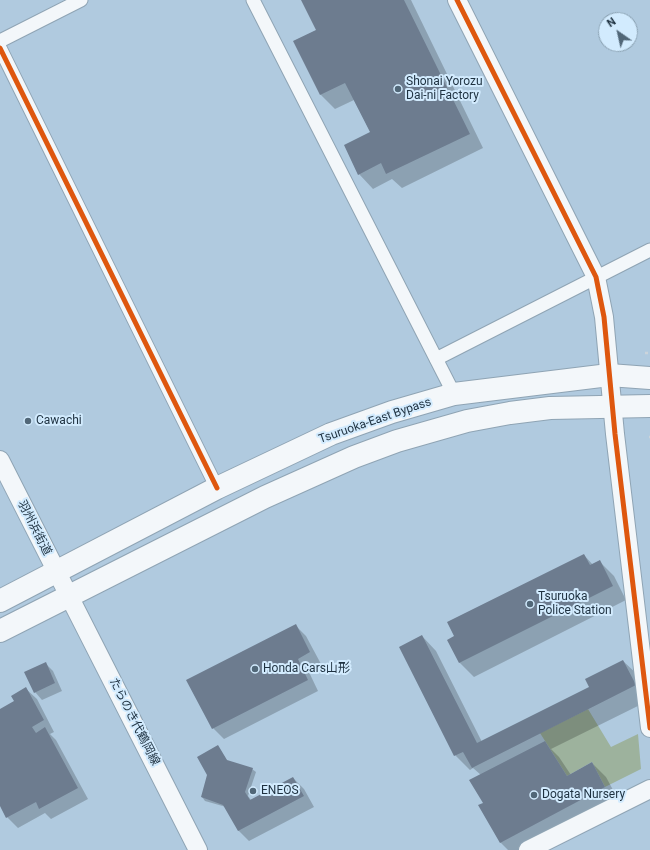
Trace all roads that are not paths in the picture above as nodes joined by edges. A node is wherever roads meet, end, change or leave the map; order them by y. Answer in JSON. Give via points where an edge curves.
{"nodes":[{"id":1,"x":81,"y":0,"type":"edge"},
{"id":2,"x":253,"y":0,"type":"edge"},
{"id":3,"x":457,"y":0,"type":"edge"},
{"id":4,"x":0,"y":41,"type":"edge"},
{"id":5,"x":0,"y":48,"type":"edge"},
{"id":6,"x":650,"y":250,"type":"edge"},
{"id":7,"x":596,"y":277,"type":"junction"},
{"id":8,"x":436,"y":359,"type":"junction"},
{"id":9,"x":609,"y":375,"type":"junction"},
{"id":10,"x":650,"y":378,"type":"edge"},
{"id":11,"x":454,"y":394,"type":"junction"},
{"id":12,"x":650,"y":406,"type":"edge"},
{"id":13,"x":612,"y":407,"type":"junction"},
{"id":14,"x":0,"y":460,"type":"edge"},
{"id":15,"x":217,"y":488,"type":"junction"},
{"id":16,"x":56,"y":572,"type":"junction"},
{"id":17,"x":69,"y":595,"type":"junction"},
{"id":18,"x":0,"y":601,"type":"edge"},
{"id":19,"x":0,"y":630,"type":"edge"},
{"id":20,"x":650,"y":728,"type":"edge"},
{"id":21,"x":650,"y":789,"type":"edge"},
{"id":22,"x":198,"y":850,"type":"edge"},
{"id":23,"x":528,"y":850,"type":"edge"}],
"edges":[{"from":1,"to":4,"type":"street"},
{"from":2,"to":8,"type":"street"},
{"from":3,"to":7,"type":"street"},
{"from":5,"to":15,"type":"street"},
{"from":6,"to":7,"type":"street"},
{"from":7,"to":8,"type":"street"},
{"from":7,"to":9,"type":"street","via":[[604,317]]},
{"from":8,"to":11,"type":"street"},
{"from":9,"to":10,"type":"highway","name":"Tsuruoka-East Bypass"},
{"from":9,"to":11,"type":"highway","name":"Tsuruoka-East Bypass"},
{"from":9,"to":13,"type":"street"},
{"from":11,"to":15,"type":"highway","name":"Tsuruoka-East Bypass","via":[[392,412],[331,434]]},
{"from":12,"to":13,"type":"highway"},
{"from":13,"to":17,"type":"highway","via":[[550,408],[510,413],[397,441],[354,457],[265,497]]},
{"from":13,"to":20,"type":"street"},
{"from":14,"to":16,"type":"street","name":"羽州浜街道"},
{"from":15,"to":16,"type":"highway","name":"Tsuruoka-East Bypass"},
{"from":16,"to":17,"type":"street","name":"羽州浜街道"},
{"from":16,"to":18,"type":"highway","name":"Tsuruoka-East Bypass"},
{"from":17,"to":19,"type":"highway"},
{"from":17,"to":22,"type":"street","name":"たらのき代鶴岡線"},
{"from":21,"to":23,"type":"street"}]}
